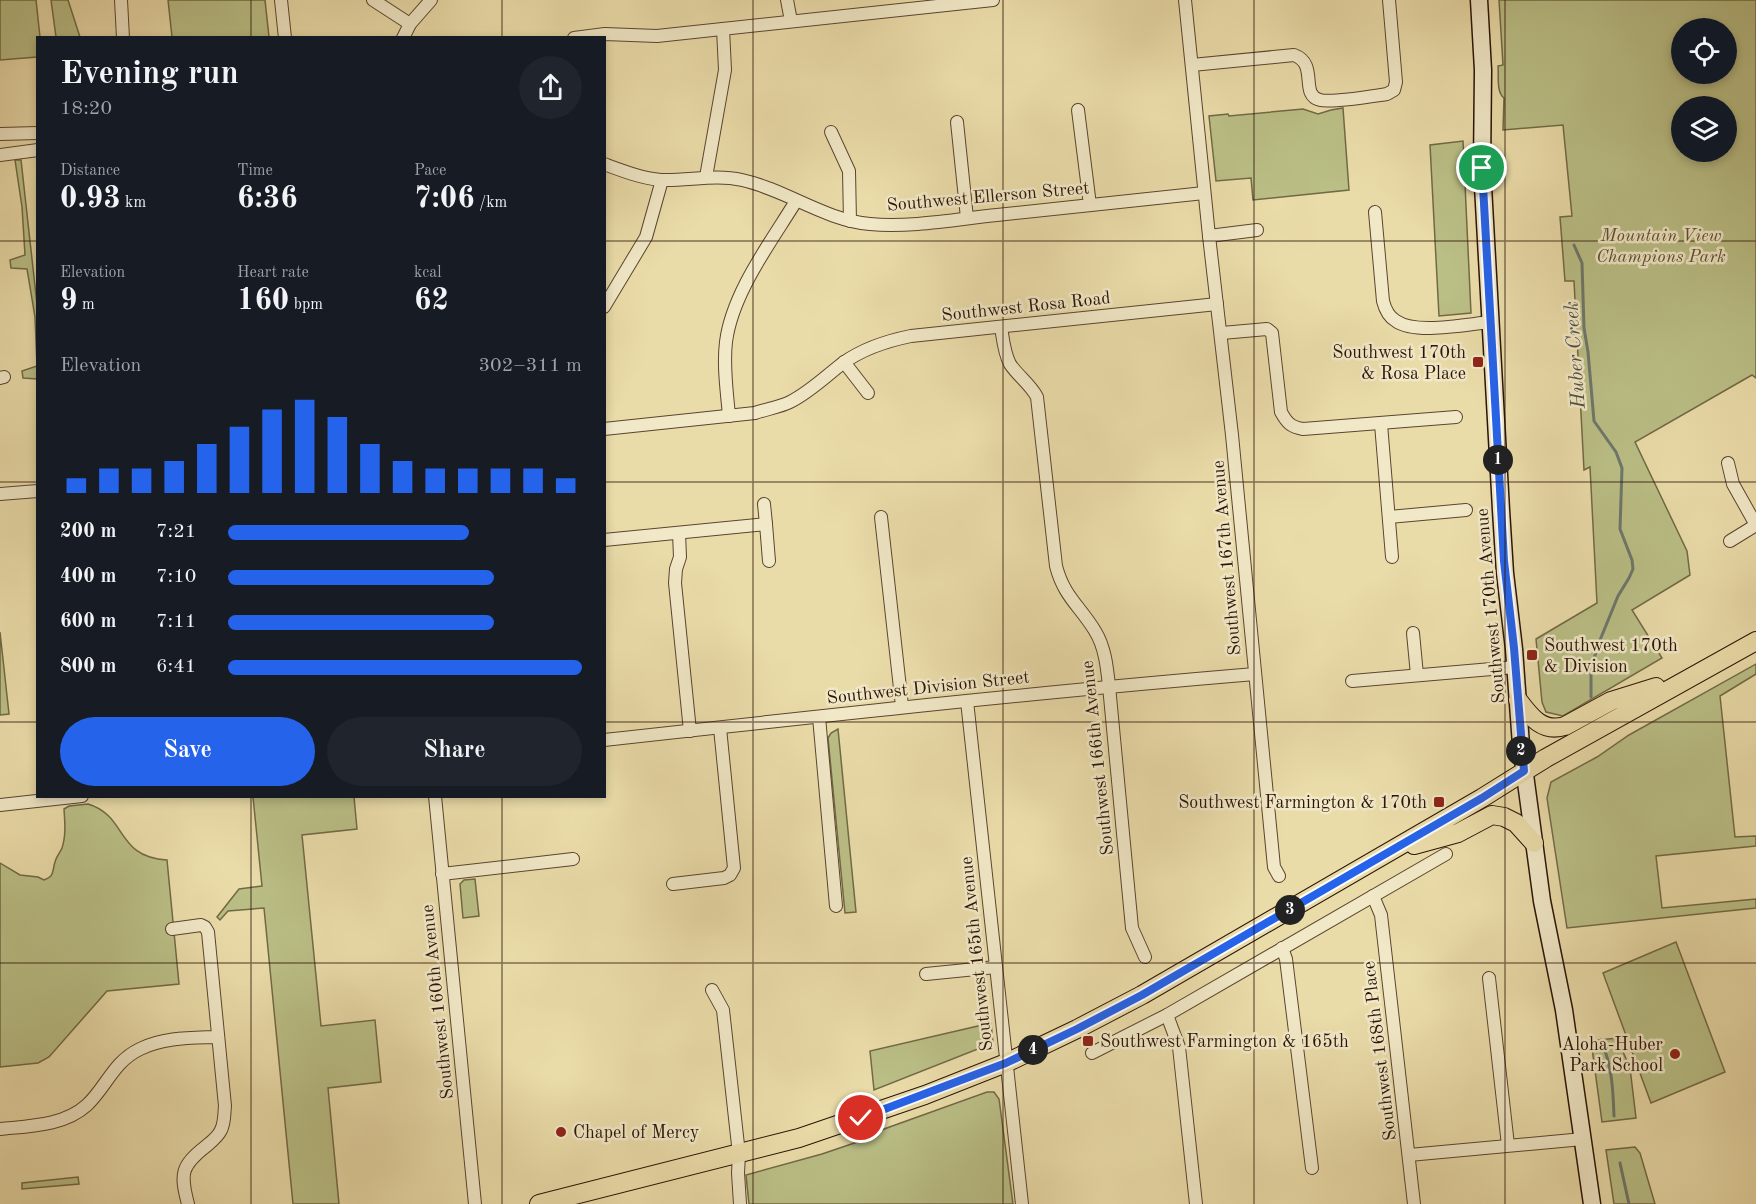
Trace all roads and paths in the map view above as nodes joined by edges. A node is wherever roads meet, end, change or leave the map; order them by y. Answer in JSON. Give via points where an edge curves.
{"nodes":[{"id":1,"x":121,"y":0,"type":"edge"},
{"id":2,"x":281,"y":0,"type":"edge"},
{"id":3,"x":373,"y":0,"type":"edge"},
{"id":4,"x":431,"y":0,"type":"edge"},
{"id":5,"x":787,"y":0,"type":"edge"},
{"id":6,"x":993,"y":0,"type":"edge"},
{"id":7,"x":1185,"y":0,"type":"edge"},
{"id":8,"x":1389,"y":0,"type":"edge"},
{"id":9,"x":1479,"y":0,"type":"edge"},
{"id":10,"x":892,"y":5,"type":"edge"},
{"id":11,"x":791,"y":21,"type":"junction"},
{"id":12,"x":410,"y":24,"type":"junction"},
{"id":13,"x":723,"y":29,"type":"junction"},
{"id":14,"x":123,"y":36,"type":"edge"},
{"id":15,"x":285,"y":36,"type":"edge"},
{"id":16,"x":404,"y":36,"type":"edge"},
{"id":17,"x":590,"y":36,"type":"edge"},
{"id":18,"x":1191,"y":65,"type":"junction"},
{"id":19,"x":1078,"y":110,"type":"dead end"},
{"id":20,"x":957,"y":122,"type":"dead end"},
{"id":21,"x":831,"y":132,"type":"dead end"},
{"id":22,"x":36,"y":133,"type":"edge"},
{"id":23,"x":0,"y":134,"type":"edge"},
{"id":24,"x":36,"y":150,"type":"edge"},
{"id":25,"x":0,"y":155,"type":"edge"},
{"id":26,"x":606,"y":165,"type":"edge"},
{"id":27,"x":706,"y":177,"type":"junction"},
{"id":28,"x":662,"y":180,"type":"junction"},
{"id":29,"x":1204,"y":193,"type":"junction"},
{"id":30,"x":796,"y":201,"type":"junction"},
{"id":31,"x":1090,"y":205,"type":"junction"},
{"id":32,"x":1375,"y":212,"type":"dead end"},
{"id":33,"x":967,"y":218,"type":"junction"},
{"id":34,"x":850,"y":221,"type":"junction"},
{"id":35,"x":1257,"y":230,"type":"dead end"},
{"id":36,"x":1209,"y":236,"type":"junction"},
{"id":37,"x":606,"y":304,"type":"edge"},
{"id":38,"x":1217,"y":304,"type":"junction"},
{"id":39,"x":1491,"y":322,"type":"junction"},
{"id":40,"x":1001,"y":327,"type":"junction"},
{"id":41,"x":1221,"y":333,"type":"junction"},
{"id":42,"x":844,"y":362,"type":"junction"},
{"id":43,"x":868,"y":393,"type":"dead end"},
{"id":44,"x":729,"y":416,"type":"junction"},
{"id":45,"x":1456,"y":417,"type":"dead end"},
{"id":46,"x":1381,"y":424,"type":"junction"},
{"id":47,"x":606,"y":429,"type":"edge"},
{"id":48,"x":1728,"y":463,"type":"dead end"},
{"id":49,"x":36,"y":491,"type":"edge"},
{"id":50,"x":0,"y":494,"type":"edge"},
{"id":51,"x":764,"y":504,"type":"dead end"},
{"id":52,"x":1466,"y":510,"type":"dead end"},
{"id":53,"x":881,"y":517,"type":"dead end"},
{"id":54,"x":1389,"y":517,"type":"junction"},
{"id":55,"x":766,"y":524,"type":"junction"},
{"id":56,"x":1756,"y":525,"type":"edge"},
{"id":57,"x":680,"y":533,"type":"junction"},
{"id":58,"x":606,"y":540,"type":"edge"},
{"id":59,"x":1730,"y":541,"type":"dead end"},
{"id":60,"x":1392,"y":557,"type":"dead end"},
{"id":61,"x":769,"y":561,"type":"dead end"},
{"id":62,"x":1413,"y":633,"type":"dead end"},
{"id":63,"x":1756,"y":641,"type":"edge"},
{"id":64,"x":1515,"y":667,"type":"junction"},
{"id":65,"x":1255,"y":674,"type":"junction"},
{"id":66,"x":1417,"y":675,"type":"junction"},
{"id":67,"x":1689,"y":677,"type":"junction"},
{"id":68,"x":1352,"y":681,"type":"dead end"},
{"id":69,"x":1109,"y":686,"type":"junction"},
{"id":70,"x":1518,"y":700,"type":"junction"},
{"id":71,"x":967,"y":701,"type":"junction"},
{"id":72,"x":902,"y":706,"type":"junction"},
{"id":73,"x":819,"y":717,"type":"junction"},
{"id":74,"x":720,"y":728,"type":"junction"},
{"id":75,"x":690,"y":731,"type":"junction"},
{"id":76,"x":606,"y":740,"type":"edge"},
{"id":77,"x":1524,"y":771,"type":"junction"},
{"id":78,"x":64,"y":798,"type":"edge"},
{"id":79,"x":435,"y":798,"type":"edge"},
{"id":80,"x":0,"y":805,"type":"edge"},
{"id":81,"x":1534,"y":843,"type":"junction"},
{"id":82,"x":1389,"y":852,"type":"junction"},
{"id":83,"x":1446,"y":854,"type":"dead end"},
{"id":84,"x":573,"y":859,"type":"dead end"},
{"id":85,"x":442,"y":874,"type":"junction"},
{"id":86,"x":1279,"y":876,"type":"dead end"},
{"id":87,"x":673,"y":884,"type":"dead end"},
{"id":88,"x":1373,"y":896,"type":"junction"},
{"id":89,"x":836,"y":906,"type":"dead end"},
{"id":90,"x":172,"y":929,"type":"dead end"},
{"id":91,"x":1282,"y":948,"type":"junction"},
{"id":92,"x":1145,"y":957,"type":"dead end"},
{"id":93,"x":996,"y":968,"type":"junction"},
{"id":94,"x":926,"y":974,"type":"dead end"},
{"id":95,"x":1489,"y":978,"type":"dead end"},
{"id":96,"x":712,"y":990,"type":"dead end"},
{"id":97,"x":1167,"y":1016,"type":"junction"},
{"id":98,"x":217,"y":1036,"type":"junction"},
{"id":99,"x":1092,"y":1053,"type":"dead end"},
{"id":100,"x":1006,"y":1063,"type":"junction"},
{"id":101,"x":0,"y":1130,"type":"edge"},
{"id":102,"x":1583,"y":1138,"type":"junction"},
{"id":103,"x":1508,"y":1145,"type":"junction"},
{"id":104,"x":739,"y":1154,"type":"junction"},
{"id":105,"x":1409,"y":1155,"type":"junction"},
{"id":106,"x":1312,"y":1168,"type":"dead end"},
{"id":107,"x":188,"y":1204,"type":"edge"},
{"id":108,"x":475,"y":1204,"type":"edge"},
{"id":109,"x":539,"y":1204,"type":"edge"},
{"id":110,"x":740,"y":1204,"type":"edge"},
{"id":111,"x":1022,"y":1204,"type":"edge"},
{"id":112,"x":1196,"y":1204,"type":"edge"},
{"id":113,"x":1414,"y":1204,"type":"edge"},
{"id":114,"x":1592,"y":1204,"type":"edge"}],
"edges":[{"from":1,"to":14,"type":"street"},
{"from":2,"to":15,"type":"street"},
{"from":3,"to":12,"type":"street"},
{"from":4,"to":12,"type":"street"},
{"from":5,"to":11,"type":"street"},
{"from":6,"to":10,"type":"street"},
{"from":7,"to":18,"type":"street","name":"Southwest 167th Avenue"},
{"from":8,"to":18,"type":"street","via":[[1396,82],[1392,94],[1314,99],[1302,57],[1287,55]]},
{"from":9,"to":39,"type":"main road","name":"Southwest 170th Avenue","via":[[1482,168]]},
{"from":10,"to":11,"type":"street"},
{"from":11,"to":13,"type":"street"},
{"from":12,"to":16,"type":"street"},
{"from":13,"to":17,"type":"street","via":[[644,37]]},
{"from":13,"to":27,"type":"street","via":[[725,70]]},
{"from":18,"to":29,"type":"street","name":"Southwest 167th Avenue"},
{"from":19,"to":31,"type":"street"},
{"from":20,"to":33,"type":"street"},
{"from":21,"to":34,"type":"street","via":[[849,171]]},
{"from":22,"to":23,"type":"street"},
{"from":24,"to":25,"type":"street"},
{"from":26,"to":28,"type":"street","name":"Southwest Ellerson Street"},
{"from":27,"to":28,"type":"street","name":"Southwest Ellerson Street"},
{"from":27,"to":30,"type":"street","name":"Southwest Ellerson Street","via":[[742,180]]},
{"from":28,"to":37,"type":"street","via":[[646,237]]},
{"from":29,"to":31,"type":"street","name":"Southwest Ellerson Street"},
{"from":29,"to":36,"type":"street","name":"Southwest 167th Avenue"},
{"from":30,"to":34,"type":"street","name":"Southwest Ellerson Street"},
{"from":30,"to":44,"type":"street","via":[[734,307],[725,351]]},
{"from":31,"to":33,"type":"street","name":"Southwest Ellerson Street"},
{"from":32,"to":39,"type":"street","via":[[1383,301],[1395,321],[1422,328]]},
{"from":33,"to":34,"type":"street","name":"Southwest Ellerson Street","via":[[893,225]]},
{"from":35,"to":36,"type":"street"},
{"from":36,"to":38,"type":"street","name":"Southwest 167th Avenue"},
{"from":38,"to":40,"type":"street","name":"Southwest Rosa Road"},
{"from":38,"to":41,"type":"street","name":"Southwest 167th Avenue"},
{"from":39,"to":64,"type":"main road","name":"Southwest 170th Avenue","via":[[1504,561]]},
{"from":40,"to":42,"type":"street","name":"Southwest Rosa Road","via":[[891,340]]},
{"from":40,"to":69,"type":"street","name":"Southwest 166th Avenue","via":[[1009,362],[1037,397],[1059,580],[1095,631],[1103,649]]},
{"from":41,"to":46,"type":"street","via":[[1270,330],[1281,412],[1293,428]]},
{"from":41,"to":65,"type":"street","name":"Southwest 167th Avenue"},
{"from":42,"to":43,"type":"street"},
{"from":42,"to":44,"type":"street","name":"Southwest Rosa Road","via":[[790,402]]},
{"from":44,"to":47,"type":"street","name":"Southwest Rosa Road"},
{"from":45,"to":46,"type":"street"},
{"from":46,"to":54,"type":"street"},
{"from":48,"to":56,"type":"street","via":[[1733,484]]},
{"from":49,"to":50,"type":"street"},
{"from":51,"to":55,"type":"street"},
{"from":52,"to":54,"type":"street"},
{"from":53,"to":72,"type":"street"},
{"from":54,"to":60,"type":"street"},
{"from":55,"to":57,"type":"street"},
{"from":55,"to":61,"type":"street"},
{"from":56,"to":59,"type":"street"},
{"from":57,"to":58,"type":"street"},
{"from":57,"to":75,"type":"street","via":[[681,557],[675,583]]},
{"from":62,"to":66,"type":"street"},
{"from":63,"to":67,"type":"main road"},
{"from":64,"to":66,"type":"street"},
{"from":64,"to":70,"type":"main road","name":"Southwest 170th Avenue"},
{"from":65,"to":69,"type":"street","name":"Southwest Division Street"},
{"from":65,"to":86,"type":"street","name":"Southwest 167th Avenue","via":[[1274,867]]},
{"from":66,"to":68,"type":"street"},
{"from":67,"to":70,"type":"main road","via":[[1611,700],[1558,728],[1540,724]]},
{"from":67,"to":77,"type":"main road"},
{"from":69,"to":71,"type":"street","name":"Southwest Division Street"},
{"from":69,"to":92,"type":"street","name":"Southwest 166th Avenue","via":[[1132,928]]},
{"from":70,"to":77,"type":"main road","name":"Southwest 170th Avenue"},
{"from":71,"to":72,"type":"street","name":"Southwest Division Street"},
{"from":71,"to":93,"type":"street","name":"Southwest 165th Avenue"},
{"from":72,"to":73,"type":"street","name":"Southwest Division Street"},
{"from":73,"to":74,"type":"street","name":"Southwest Division Street"},
{"from":73,"to":89,"type":"street"},
{"from":74,"to":75,"type":"street","name":"Southwest Division Street"},
{"from":74,"to":87,"type":"street","via":[[732,873],[724,878]]},
{"from":75,"to":76,"type":"street","name":"Southwest Division Street"},
{"from":77,"to":81,"type":"main road","name":"Southwest 170th Avenue"},
{"from":77,"to":82,"type":"main road"},
{"from":78,"to":80,"type":"street"},
{"from":79,"to":85,"type":"street","name":"Southwest 160th Avenue"},
{"from":81,"to":82,"type":"main road","via":[[1516,823],[1492,815],[1458,833]]},
{"from":81,"to":102,"type":"main road","name":"Southwest 170th Avenue"},
{"from":82,"to":100,"type":"main road","via":[[1142,995]]},
{"from":83,"to":88,"type":"street"},
{"from":84,"to":85,"type":"street"},
{"from":85,"to":108,"type":"street","name":"Southwest 160th Avenue"},
{"from":88,"to":91,"type":"street"},
{"from":88,"to":105,"type":"street","name":"Southwest 168th Place","via":[[1381,915]]},
{"from":90,"to":98,"type":"street","via":[[205,927],[210,939]]},
{"from":91,"to":97,"type":"street"},
{"from":91,"to":106,"type":"street"},
{"from":93,"to":94,"type":"street"},
{"from":93,"to":100,"type":"street","name":"Southwest 165th Avenue"},
{"from":95,"to":103,"type":"street"},
{"from":96,"to":104,"type":"street","via":[[723,1010]]},
{"from":97,"to":99,"type":"street"},
{"from":97,"to":112,"type":"street","via":[[1179,1047]]},
{"from":98,"to":101,"type":"street","via":[[173,1040],[142,1048],[119,1064],[86,1106],[75,1113],[53,1123]]},
{"from":98,"to":107,"type":"street","via":[[224,1120],[221,1131],[189,1160],[183,1185]]},
{"from":100,"to":104,"type":"main road","via":[[861,1118]]},
{"from":100,"to":111,"type":"street","name":"Southwest 165th Avenue"},
{"from":102,"to":103,"type":"street"},
{"from":102,"to":114,"type":"main road","name":"Southwest 170th Avenue"},
{"from":103,"to":105,"type":"street"},
{"from":104,"to":109,"type":"main road"},
{"from":104,"to":110,"type":"street"},
{"from":105,"to":113,"type":"street","name":"Southwest 168th Place"}]}
